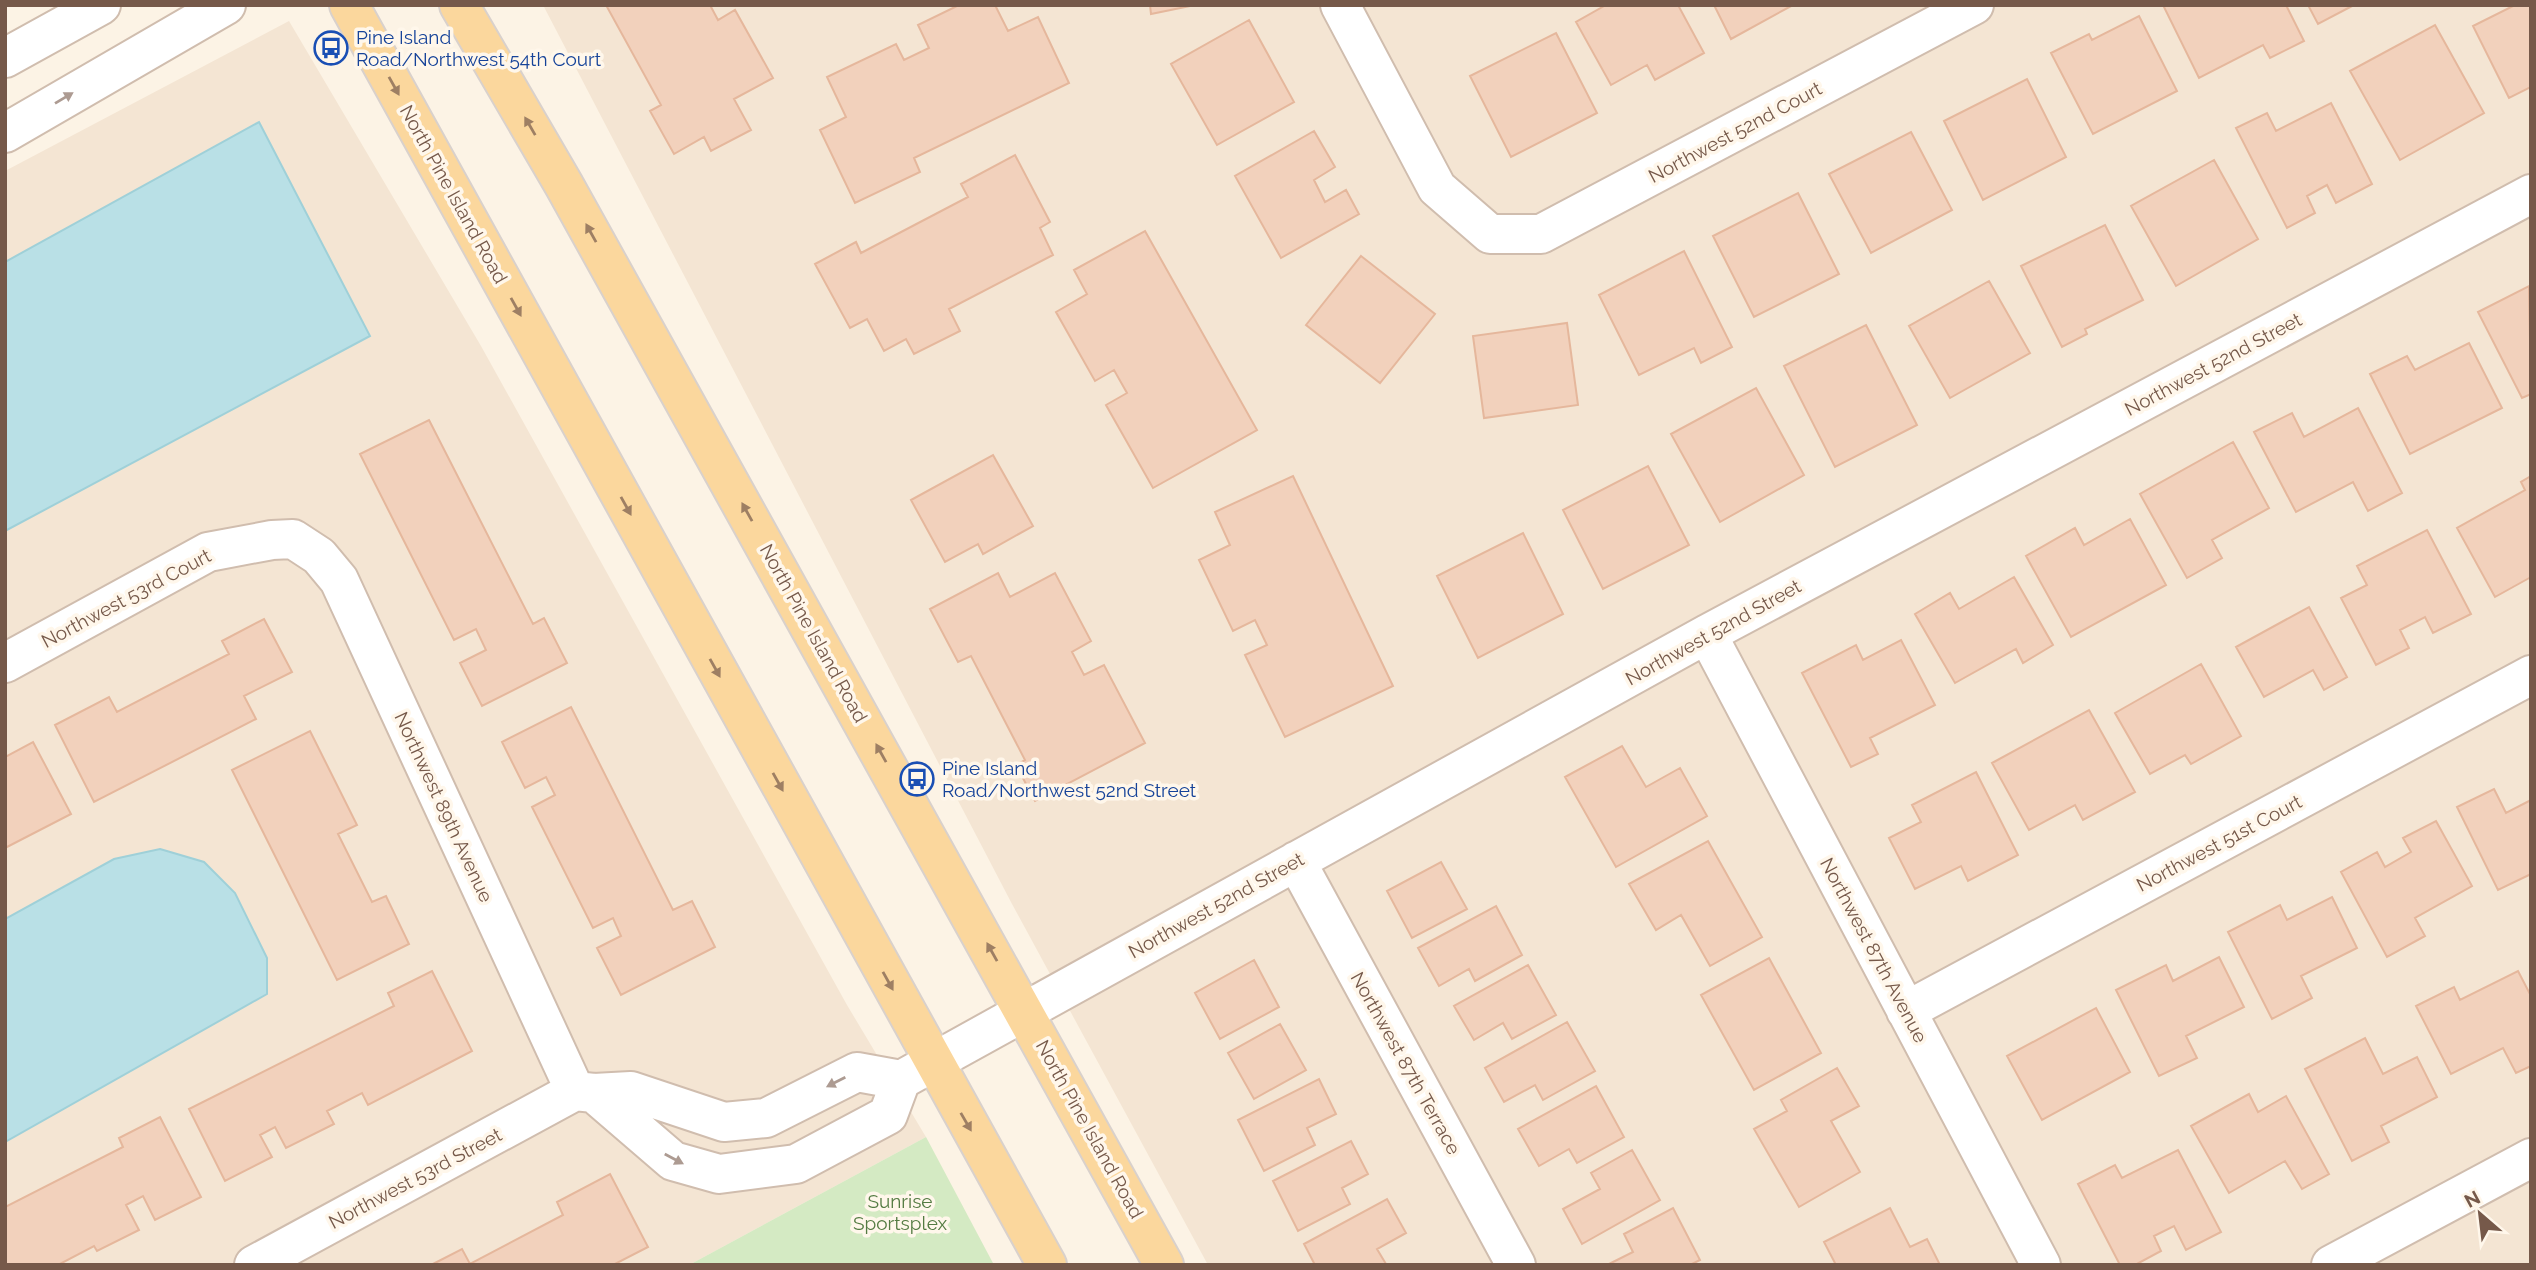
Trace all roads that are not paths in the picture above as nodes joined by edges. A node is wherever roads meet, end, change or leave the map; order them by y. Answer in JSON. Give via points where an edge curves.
{"nodes":[{"id":1,"x":101,"y":5,"type":"edge"},
{"id":2,"x":226,"y":5,"type":"edge"},
{"id":3,"x":349,"y":5,"type":"edge"},
{"id":4,"x":459,"y":5,"type":"edge"},
{"id":5,"x":1340,"y":5,"type":"edge"},
{"id":6,"x":1974,"y":5,"type":"edge"},
{"id":7,"x":5,"y":58,"type":"edge"},
{"id":8,"x":5,"y":133,"type":"edge"},
{"id":9,"x":2531,"y":194,"type":"edge"},
{"id":10,"x":293,"y":539,"type":"joint"},
{"id":11,"x":1707,"y":634,"type":"junction"},
{"id":12,"x":5,"y":663,"type":"edge"},
{"id":13,"x":2531,"y":675,"type":"edge"},
{"id":14,"x":1296,"y":861,"type":"junction"},
{"id":15,"x":1906,"y":1011,"type":"junction"},
{"id":16,"x":1026,"y":1012,"type":"junction"},
{"id":17,"x":917,"y":1071,"type":"junction"},
{"id":18,"x":585,"y":1092,"type":"junction"},
{"id":19,"x":2531,"y":1158,"type":"edge"},
{"id":20,"x":254,"y":1265,"type":"edge"},
{"id":21,"x":1047,"y":1265,"type":"edge"},
{"id":22,"x":1164,"y":1265,"type":"edge"},
{"id":23,"x":1516,"y":1265,"type":"edge"},
{"id":24,"x":2041,"y":1265,"type":"edge"},
{"id":25,"x":2332,"y":1265,"type":"edge"}],
"edges":[{"from":1,"to":7,"type":"street"},
{"from":8,"to":2,"type":"street","one_way":true},
{"from":3,"to":17,"type":"main road","name":"North Pine Island Road","one_way":true},
{"from":16,"to":4,"type":"main road","name":"North Pine Island Road","one_way":true},
{"from":5,"to":6,"type":"street","name":"Northwest 52nd Court","via":[[1437,188],[1490,234],[1541,234]]},
{"from":9,"to":11,"type":"street","name":"Northwest 52nd Street"},
{"from":10,"to":12,"type":"street","name":"Northwest 53rd Court","via":[[208,552]]},
{"from":10,"to":18,"type":"street","name":"Northwest 89th Avenue","via":[[319,556],[340,580]]},
{"from":11,"to":14,"type":"street","name":"Northwest 52nd Street"},
{"from":11,"to":15,"type":"street","name":"Northwest 87th Avenue"},
{"from":13,"to":15,"type":"street","name":"Northwest 51st Court"},
{"from":14,"to":16,"type":"street","name":"Northwest 52nd Street"},
{"from":14,"to":23,"type":"street","name":"Northwest 87th Terrace"},
{"from":15,"to":24,"type":"street","name":"Northwest 87th Avenue"},
{"from":16,"to":17,"type":"street","name":"Northwest 52nd Street"},
{"from":16,"to":22,"type":"main road","name":"North Pine Island Road"},
{"from":17,"to":18,"type":"street","one_way":true,"via":[[857,1072],[766,1118],[724,1122],[631,1091]]},
{"from":18,"to":17,"type":"street","one_way":true,"via":[[673,1161],[719,1174],[796,1164],[888,1115]]},
{"from":17,"to":21,"type":"main road","name":"North Pine Island Road","one_way":true},
{"from":18,"to":20,"type":"street","name":"Northwest 53rd Street"},
{"from":19,"to":25,"type":"street"}]}
